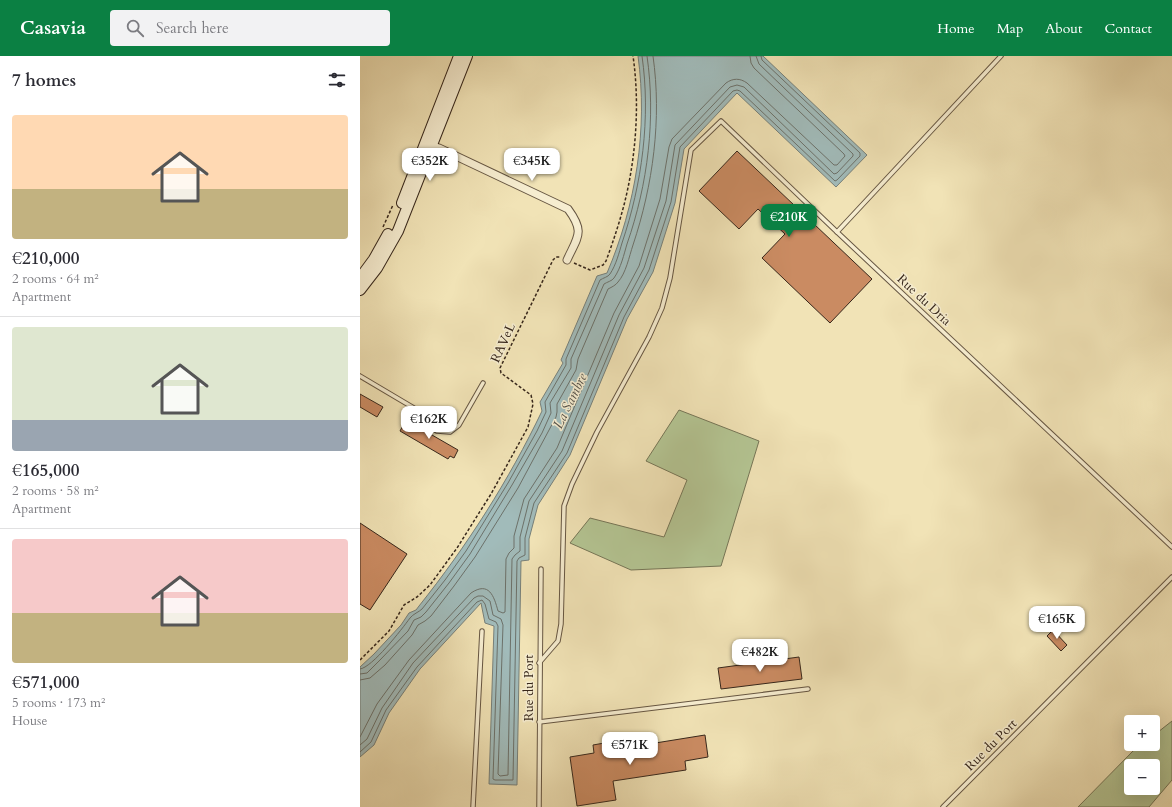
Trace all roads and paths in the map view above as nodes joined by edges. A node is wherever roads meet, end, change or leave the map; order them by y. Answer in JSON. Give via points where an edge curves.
{"nodes":[{"id":1,"x":459,"y":56,"type":"edge"},
{"id":2,"x":468,"y":56,"type":"edge"},
{"id":3,"x":633,"y":56,"type":"edge"},
{"id":4,"x":1001,"y":56,"type":"edge"},
{"id":5,"x":429,"y":144,"type":"junction"},
{"id":6,"x":837,"y":232,"type":"junction"},
{"id":7,"x":567,"y":260,"type":"junction"},
{"id":8,"x":360,"y":278,"type":"edge"},
{"id":9,"x":360,"y":290,"type":"edge"},
{"id":10,"x":360,"y":376,"type":"edge"},
{"id":11,"x":483,"y":383,"type":"dead end"},
{"id":12,"x":1172,"y":548,"type":"edge"},
{"id":13,"x":541,"y":569,"type":"dead end"},
{"id":14,"x":1172,"y":577,"type":"edge"},
{"id":15,"x":482,"y":631,"type":"dead end"},
{"id":16,"x":360,"y":660,"type":"edge"},
{"id":17,"x":539,"y":663,"type":"junction"},
{"id":18,"x":808,"y":689,"type":"dead end"},
{"id":19,"x":539,"y":722,"type":"junction"},
{"id":20,"x":473,"y":807,"type":"edge"},
{"id":21,"x":539,"y":807,"type":"edge"},
{"id":22,"x":943,"y":807,"type":"edge"}],
"edges":[{"from":1,"to":5,"type":"main road"},
{"from":2,"to":5,"type":"main road"},
{"from":3,"to":7,"type":"path","via":[[636,101],[629,182],[606,261],[603,265],[590,270]]},
{"from":4,"to":6,"type":"lane"},
{"from":5,"to":7,"type":"street","via":[[568,209],[577,221],[579,234]]},
{"from":5,"to":8,"type":"main road","via":[[392,227]]},
{"from":5,"to":9,"type":"main road","via":[[398,231],[377,268]]},
{"from":6,"to":12,"type":"lane","name":"Rue du Dria"},
{"from":6,"to":17,"type":"lane","name":"Rue du Dria","via":[[721,121],[691,150],[670,278],[662,308],[597,432],[564,506],[562,624],[558,641]]},
{"from":7,"to":16,"type":"path","name":"RAVeL","via":[[559,256],[553,260],[500,368],[500,373],[532,395],[534,404],[528,427],[491,494],[430,585],[404,605],[388,631]]},
{"from":10,"to":11,"type":"lane","via":[[419,411],[428,426],[437,431],[450,432],[460,425]]},
{"from":13,"to":17,"type":"lane","name":"Rue du Port"},
{"from":14,"to":22,"type":"lane","name":"Rue du Port"},
{"from":15,"to":20,"type":"lane"},
{"from":17,"to":19,"type":"lane","name":"Rue du Port"},
{"from":18,"to":19,"type":"lane"},
{"from":19,"to":21,"type":"lane","name":"Rue du Port"}]}
